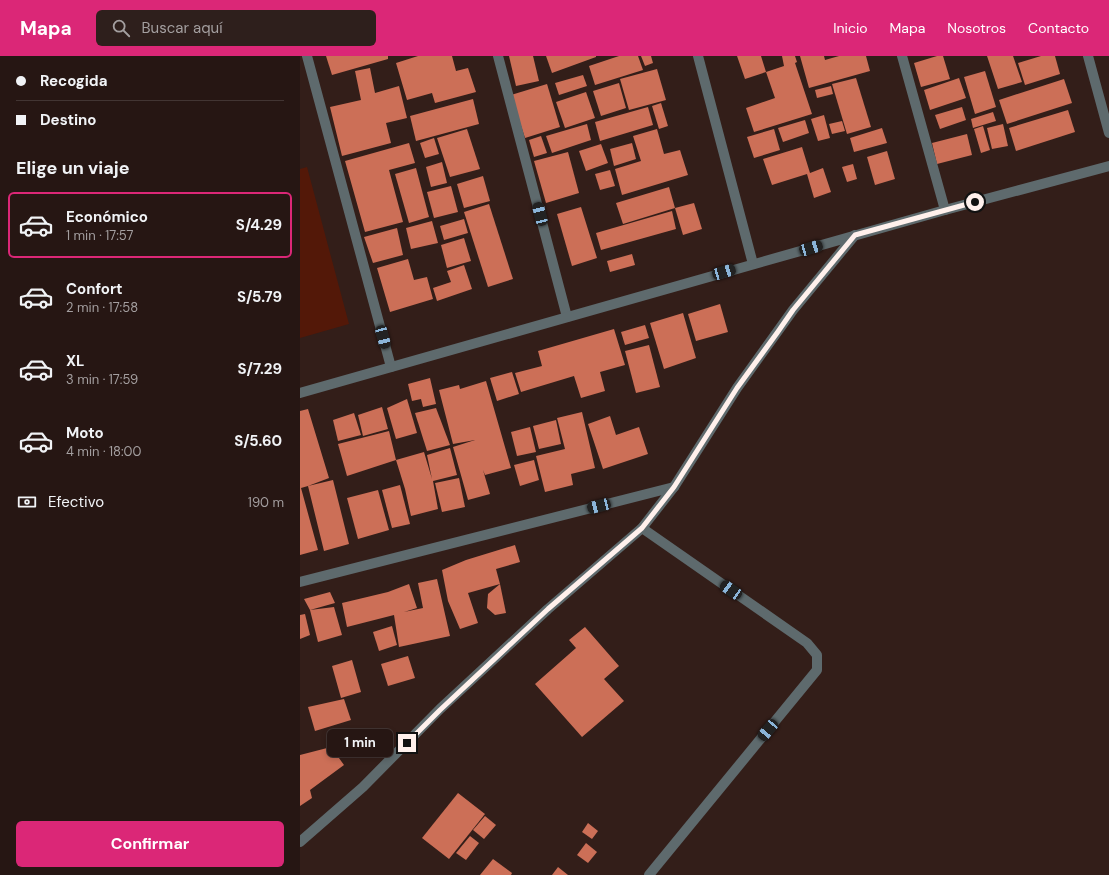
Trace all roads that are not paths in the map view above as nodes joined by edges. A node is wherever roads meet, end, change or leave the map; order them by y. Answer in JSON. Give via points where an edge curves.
{"nodes":[{"id":1,"x":307,"y":56,"type":"edge"},
{"id":2,"x":498,"y":56,"type":"edge"},
{"id":3,"x":698,"y":56,"type":"edge"},
{"id":4,"x":902,"y":56,"type":"edge"},
{"id":5,"x":1088,"y":56,"type":"edge"},
{"id":6,"x":1109,"y":133,"type":"edge"},
{"id":7,"x":1109,"y":166,"type":"edge"},
{"id":8,"x":945,"y":210,"type":"junction"},
{"id":9,"x":855,"y":235,"type":"junction"},
{"id":10,"x":753,"y":264,"type":"junction"},
{"id":11,"x":567,"y":317,"type":"junction"},
{"id":12,"x":391,"y":367,"type":"junction"},
{"id":13,"x":300,"y":393,"type":"edge"},
{"id":14,"x":674,"y":487,"type":"junction"},
{"id":15,"x":642,"y":528,"type":"junction"},
{"id":16,"x":300,"y":582,"type":"edge"},
{"id":17,"x":300,"y":842,"type":"edge"},
{"id":18,"x":649,"y":875,"type":"edge"}],
"edges":[{"from":1,"to":12,"type":"street"},
{"from":2,"to":11,"type":"street"},
{"from":3,"to":10,"type":"street"},
{"from":4,"to":8,"type":"street"},
{"from":5,"to":6,"type":"street"},
{"from":7,"to":8,"type":"street"},
{"from":8,"to":9,"type":"street"},
{"from":9,"to":10,"type":"street"},
{"from":9,"to":14,"type":"street","via":[[793,310],[737,388]]},
{"from":10,"to":11,"type":"street"},
{"from":11,"to":12,"type":"street"},
{"from":12,"to":13,"type":"street"},
{"from":14,"to":15,"type":"street"},
{"from":14,"to":16,"type":"street"},
{"from":15,"to":17,"type":"street","via":[[548,609],[440,710],[363,787]]},
{"from":15,"to":18,"type":"street","via":[[807,643],[817,655],[817,670]]}]}
